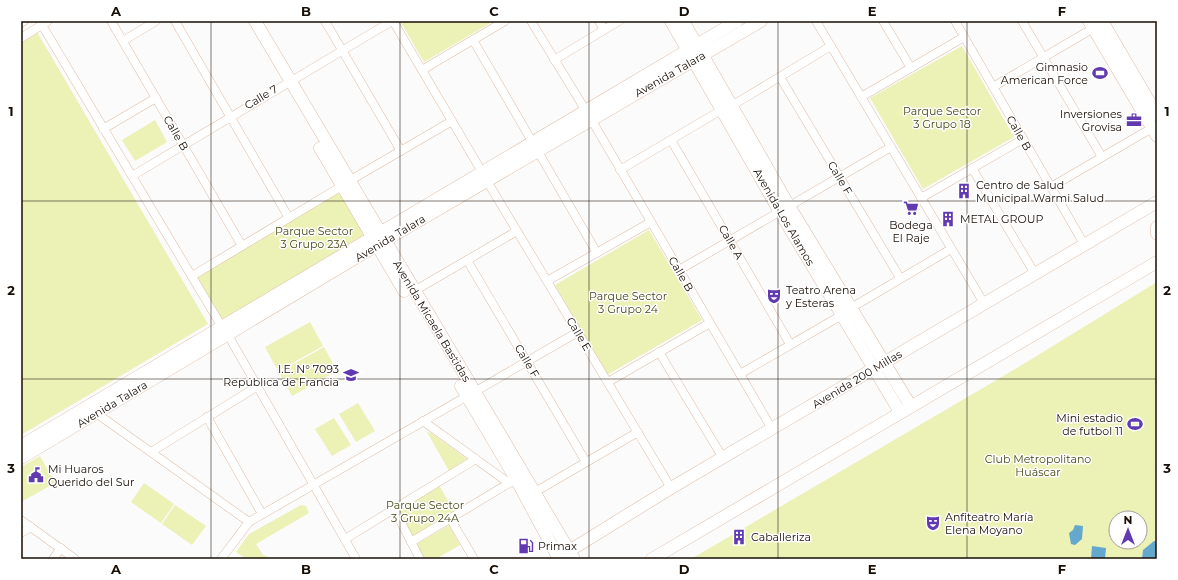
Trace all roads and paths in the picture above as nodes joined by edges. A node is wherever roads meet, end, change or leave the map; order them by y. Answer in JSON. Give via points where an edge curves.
{"nodes":[{"id":1,"x":24,"y":21,"type":"edge"},
{"id":2,"x":111,"y":21,"type":"edge"},
{"id":3,"x":156,"y":21,"type":"edge"},
{"id":4,"x":175,"y":21,"type":"edge"},
{"id":5,"x":247,"y":21,"type":"edge"},
{"id":6,"x":255,"y":21,"type":"edge"},
{"id":7,"x":325,"y":21,"type":"edge"},
{"id":8,"x":392,"y":21,"type":"edge"},
{"id":9,"x":505,"y":21,"type":"edge"},
{"id":10,"x":531,"y":21,"type":"edge"},
{"id":11,"x":599,"y":21,"type":"edge"},
{"id":12,"x":619,"y":21,"type":"edge"},
{"id":13,"x":671,"y":21,"type":"edge"},
{"id":14,"x":683,"y":21,"type":"edge"},
{"id":15,"x":737,"y":21,"type":"edge"},
{"id":16,"x":761,"y":21,"type":"edge"},
{"id":17,"x":816,"y":21,"type":"edge"},
{"id":18,"x":883,"y":21,"type":"edge"},
{"id":19,"x":955,"y":21,"type":"edge"},
{"id":20,"x":1022,"y":21,"type":"edge"},
{"id":21,"x":21,"y":23,"type":"edge"},
{"id":22,"x":45,"y":23,"type":"edge"},
{"id":23,"x":1098,"y":23,"type":"edge"},
{"id":24,"x":604,"y":30,"type":"junction"},
{"id":25,"x":964,"y":37,"type":"junction"},
{"id":26,"x":21,"y":38,"type":"edge"},
{"id":27,"x":473,"y":40,"type":"junction"},
{"id":28,"x":123,"y":41,"type":"junction"},
{"id":29,"x":831,"y":46,"type":"junction"},
{"id":30,"x":342,"y":50,"type":"junction"},
{"id":31,"x":696,"y":53,"type":"junction"},
{"id":32,"x":1043,"y":57,"type":"junction"},
{"id":33,"x":554,"y":60,"type":"junction"},
{"id":34,"x":911,"y":68,"type":"junction"},
{"id":35,"x":422,"y":70,"type":"junction"},
{"id":36,"x":780,"y":77,"type":"junction"},
{"id":37,"x":287,"y":82,"type":"junction"},
{"id":38,"x":993,"y":87,"type":"junction"},
{"id":39,"x":861,"y":97,"type":"junction"},
{"id":40,"x":156,"y":98,"type":"junction"},
{"id":41,"x":728,"y":107,"type":"junction"},
{"id":42,"x":588,"y":115,"type":"junction"},
{"id":43,"x":1157,"y":115,"type":"edge"},
{"id":44,"x":230,"y":116,"type":"junction"},
{"id":45,"x":452,"y":121,"type":"junction"},
{"id":46,"x":103,"y":129,"type":"junction"},
{"id":47,"x":1154,"y":132,"type":"edge"},
{"id":48,"x":1023,"y":139,"type":"junction"},
{"id":49,"x":671,"y":140,"type":"junction"},
{"id":50,"x":183,"y":145,"type":"junction"},
{"id":51,"x":535,"y":147,"type":"junction"},
{"id":52,"x":891,"y":147,"type":"junction"},
{"id":53,"x":401,"y":151,"type":"junction"},
{"id":54,"x":1102,"y":157,"type":"junction"},
{"id":55,"x":972,"y":168,"type":"junction"},
{"id":56,"x":620,"y":170,"type":"junction"},
{"id":57,"x":132,"y":176,"type":"junction"},
{"id":58,"x":485,"y":176,"type":"junction"},
{"id":59,"x":840,"y":177,"type":"junction"},
{"id":60,"x":346,"y":184,"type":"junction"},
{"id":61,"x":1051,"y":187,"type":"junction"},
{"id":62,"x":921,"y":198,"type":"junction"},
{"id":63,"x":1157,"y":202,"type":"edge"},
{"id":64,"x":784,"y":209,"type":"junction"},
{"id":65,"x":289,"y":218,"type":"junction"},
{"id":66,"x":651,"y":222,"type":"junction"},
{"id":67,"x":1157,"y":227,"type":"edge"},
{"id":68,"x":517,"y":230,"type":"junction"},
{"id":69,"x":1157,"y":234,"type":"edge"},
{"id":70,"x":379,"y":239,"type":"junction"},
{"id":71,"x":730,"y":241,"type":"junction"},
{"id":72,"x":1084,"y":244,"type":"junction"},
{"id":73,"x":242,"y":246,"type":"junction"},
{"id":74,"x":951,"y":249,"type":"junction"},
{"id":75,"x":598,"y":253,"type":"junction"},
{"id":76,"x":467,"y":260,"type":"junction"},
{"id":77,"x":1157,"y":262,"type":"edge"},
{"id":78,"x":679,"y":270,"type":"junction"},
{"id":79,"x":1035,"y":274,"type":"junction"},
{"id":80,"x":192,"y":276,"type":"junction"},
{"id":81,"x":900,"y":278,"type":"junction"},
{"id":82,"x":547,"y":281,"type":"junction"},
{"id":83,"x":414,"y":290,"type":"junction"},
{"id":84,"x":984,"y":305,"type":"junction"},
{"id":85,"x":846,"y":311,"type":"junction"},
{"id":86,"x":710,"y":323,"type":"junction"},
{"id":87,"x":225,"y":331,"type":"junction"},
{"id":88,"x":578,"y":332,"type":"junction"},
{"id":89,"x":790,"y":344,"type":"junction"},
{"id":90,"x":659,"y":352,"type":"junction"},
{"id":91,"x":527,"y":361,"type":"junction"},
{"id":92,"x":879,"y":366,"type":"junction"},
{"id":93,"x":740,"y":374,"type":"junction"},
{"id":94,"x":608,"y":382,"type":"junction"},
{"id":95,"x":258,"y":386,"type":"junction"},
{"id":96,"x":470,"y":394,"type":"junction"},
{"id":97,"x":905,"y":409,"type":"junction"},
{"id":98,"x":96,"y":413,"type":"junction"},
{"id":99,"x":206,"y":417,"type":"junction"},
{"id":100,"x":423,"y":421,"type":"junction"},
{"id":101,"x":772,"y":429,"type":"junction"},
{"id":102,"x":638,"y":432,"type":"junction"},
{"id":103,"x":21,"y":446,"type":"edge"},
{"id":104,"x":151,"y":452,"type":"junction"},
{"id":105,"x":21,"y":458,"type":"edge"},
{"id":106,"x":722,"y":458,"type":"junction"},
{"id":107,"x":476,"y":459,"type":"junction"},
{"id":108,"x":586,"y":462,"type":"junction"},
{"id":109,"x":513,"y":481,"type":"junction"},
{"id":110,"x":314,"y":483,"type":"junction"},
{"id":111,"x":672,"y":488,"type":"junction"},
{"id":112,"x":535,"y":492,"type":"junction"},
{"id":113,"x":394,"y":509,"type":"junction"},
{"id":114,"x":262,"y":514,"type":"junction"},
{"id":115,"x":450,"y":518,"type":"junction"},
{"id":116,"x":21,"y":520,"type":"edge"},
{"id":117,"x":249,"y":522,"type":"junction"},
{"id":118,"x":31,"y":527,"type":"junction"},
{"id":119,"x":21,"y":532,"type":"edge"},
{"id":120,"x":345,"y":539,"type":"junction"},
{"id":121,"x":411,"y":542,"type":"junction"},
{"id":122,"x":60,"y":548,"type":"junction"},
{"id":123,"x":571,"y":555,"type":"edge"},
{"id":124,"x":53,"y":559,"type":"edge"},
{"id":125,"x":75,"y":559,"type":"edge"},
{"id":126,"x":221,"y":559,"type":"edge"},
{"id":127,"x":356,"y":559,"type":"edge"},
{"id":128,"x":420,"y":559,"type":"edge"},
{"id":129,"x":474,"y":559,"type":"edge"},
{"id":130,"x":559,"y":559,"type":"edge"},
{"id":131,"x":652,"y":559,"type":"edge"}],
"edges":[{"from":1,"to":21,"type":"street"},
{"from":2,"to":28,"type":"street","name":"Calle B"},
{"from":3,"to":28,"type":"street"},
{"from":4,"to":44,"type":"street"},
{"from":5,"to":37,"type":"street","name":"Avenida Micaela Bastidas"},
{"from":6,"to":37,"type":"street","name":"Avenida Micaela Bastidas"},
{"from":7,"to":30,"type":"street"},
{"from":8,"to":30,"type":"street","name":"Calle 7"},
{"from":8,"to":35,"type":"street","name":"Calle E"},
{"from":9,"to":27,"type":"street"},
{"from":10,"to":33,"type":"street","name":"Calle B"},
{"from":11,"to":24,"type":"street"},
{"from":12,"to":24,"type":"street"},
{"from":13,"to":31,"type":"street","name":"Avenida Los Alamos"},
{"from":14,"to":31,"type":"street","name":"Avenida Los Alamos"},
{"from":15,"to":31,"type":"street","name":"Avenida Talara"},
{"from":16,"to":31,"type":"street","name":"Avenida Talara"},
{"from":17,"to":29,"type":"street"},
{"from":18,"to":34,"type":"street"},
{"from":19,"to":25,"type":"street","name":"Calle B"},
{"from":20,"to":32,"type":"street"},
{"from":22,"to":26,"type":"street"},
{"from":22,"to":46,"type":"street"},
{"from":23,"to":32,"type":"street"},
{"from":23,"to":43,"type":"street"},
{"from":23,"to":47,"type":"street"},
{"from":24,"to":33,"type":"street"},
{"from":25,"to":34,"type":"street"},
{"from":25,"to":38,"type":"street","name":"Calle B"},
{"from":27,"to":35,"type":"street"},
{"from":27,"to":51,"type":"street"},
{"from":28,"to":40,"type":"street","name":"Calle B"},
{"from":29,"to":36,"type":"street"},
{"from":29,"to":39,"type":"street"},
{"from":30,"to":37,"type":"street","name":"Calle 7"},
{"from":30,"to":53,"type":"street"},
{"from":31,"to":41,"type":"street","name":"Avenida Los Alamos"},
{"from":31,"to":42,"type":"street","name":"Avenida Talara"},
{"from":32,"to":38,"type":"street"},
{"from":32,"to":54,"type":"street"},
{"from":33,"to":42,"type":"street","name":"Calle B"},
{"from":34,"to":39,"type":"street"},
{"from":35,"to":45,"type":"street","name":"Calle E"},
{"from":36,"to":41,"type":"street"},
{"from":36,"to":59,"type":"street","name":"Calle F"},
{"from":37,"to":44,"type":"street","name":"Calle 7"},
{"from":37,"to":60,"type":"street","name":"Avenida Micaela Bastidas"},
{"from":38,"to":48,"type":"street","name":"Calle B"},
{"from":39,"to":52,"type":"street"},
{"from":40,"to":46,"type":"street"},
{"from":40,"to":50,"type":"street","name":"Calle B"},
{"from":41,"to":49,"type":"street"},
{"from":41,"to":64,"type":"street","name":"Avenida Los Alamos"},
{"from":42,"to":51,"type":"street","name":"Avenida Talara"},
{"from":42,"to":56,"type":"street","name":"Calle B"},
{"from":44,"to":50,"type":"street","name":"Calle 7"},
{"from":44,"to":65,"type":"street"},
{"from":45,"to":53,"type":"street"},
{"from":45,"to":58,"type":"street","name":"Calle E"},
{"from":46,"to":57,"type":"street"},
{"from":47,"to":54,"type":"street"},
{"from":48,"to":55,"type":"street"},
{"from":48,"to":61,"type":"street","name":"Calle B"},
{"from":49,"to":56,"type":"street"},
{"from":49,"to":71,"type":"street","name":"Calle A"},
{"from":50,"to":57,"type":"street","name":"Calle 7"},
{"from":50,"to":73,"type":"street","name":"Calle B"},
{"from":51,"to":58,"type":"street","name":"Avenida Talara"},
{"from":51,"to":75,"type":"street"},
{"from":52,"to":59,"type":"street"},
{"from":52,"to":62,"type":"street"},
{"from":53,"to":60,"type":"street"},
{"from":54,"to":61,"type":"street"},
{"from":55,"to":62,"type":"street"},
{"from":55,"to":79,"type":"street"},
{"from":56,"to":66,"type":"street","name":"Calle B"},
{"from":57,"to":80,"type":"street"},
{"from":58,"to":68,"type":"street","name":"Calle E"},
{"from":58,"to":70,"type":"street","name":"Avenida Talara"},
{"from":59,"to":64,"type":"street"},
{"from":59,"to":81,"type":"street","name":"Calle F"},
{"from":60,"to":65,"type":"street"},
{"from":60,"to":70,"type":"street","name":"Avenida Micaela Bastidas"},
{"from":61,"to":72,"type":"street","name":"Calle B"},
{"from":62,"to":74,"type":"street"},
{"from":63,"to":72,"type":"street","name":"Avenida 200 Millas"},
{"from":64,"to":71,"type":"street"},
{"from":64,"to":85,"type":"street","name":"Avenida Los Alamos"},
{"from":65,"to":73,"type":"street"},
{"from":66,"to":75,"type":"street"},
{"from":66,"to":78,"type":"street","name":"Calle B"},
{"from":67,"to":69,"type":"street"},
{"from":68,"to":76,"type":"street"},
{"from":68,"to":82,"type":"street","name":"Calle E"},
{"from":70,"to":83,"type":"street","name":"Avenida Micaela Bastidas"},
{"from":70,"to":87,"type":"street","name":"Avenida Talara"},
{"from":70,"to":96,"type":"street","name":"Avenida Micaela Bastidas"},
{"from":71,"to":78,"type":"street"},
{"from":71,"to":89,"type":"street","name":"Calle A"},
{"from":72,"to":79,"type":"street","name":"Avenida 200 Millas"},
{"from":73,"to":80,"type":"street"},
{"from":74,"to":81,"type":"street"},
{"from":74,"to":84,"type":"street"},
{"from":75,"to":82,"type":"street"},
{"from":76,"to":83,"type":"street"},
{"from":76,"to":91,"type":"street","name":"Calle F"},
{"from":77,"to":97,"type":"street"},
{"from":78,"to":86,"type":"street","name":"Calle B"},
{"from":79,"to":84,"type":"street","name":"Avenida 200 Millas"},
{"from":80,"to":87,"type":"street"},
{"from":81,"to":85,"type":"street"},
{"from":82,"to":88,"type":"street","name":"Calle E"},
{"from":83,"to":96,"type":"street","name":"Avenida Micaela Bastidas"},
{"from":84,"to":92,"type":"street","name":"Avenida 200 Millas"},
{"from":85,"to":89,"type":"street"},
{"from":85,"to":92,"type":"street","name":"Avenida Los Alamos"},
{"from":86,"to":90,"type":"street"},
{"from":86,"to":93,"type":"street","name":"Calle B"},
{"from":87,"to":95,"type":"street"},
{"from":87,"to":98,"type":"street","name":"Avenida Talara"},
{"from":87,"to":103,"type":"street","name":"Avenida Talara"},
{"from":88,"to":91,"type":"street"},
{"from":88,"to":94,"type":"street","name":"Calle E"},
{"from":89,"to":93,"type":"street"},
{"from":90,"to":94,"type":"street"},
{"from":90,"to":106,"type":"street"},
{"from":91,"to":96,"type":"street"},
{"from":91,"to":108,"type":"street","name":"Calle F"},
{"from":92,"to":97,"type":"street","name":"Avenida Los Alamos"},
{"from":92,"to":101,"type":"street","name":"Avenida 200 Millas"},
{"from":93,"to":101,"type":"street","name":"Calle B"},
{"from":94,"to":102,"type":"street","name":"Calle E"},
{"from":95,"to":99,"type":"street"},
{"from":95,"to":110,"type":"street"},
{"from":96,"to":100,"type":"street"},
{"from":96,"to":109,"type":"street","name":"Avenida Micaela Bastidas"},
{"from":96,"to":112,"type":"street","name":"Avenida Micaela Bastidas"},
{"from":97,"to":131,"type":"street"},
{"from":98,"to":104,"type":"street"},
{"from":98,"to":105,"type":"street","name":"Avenida Talara"},
{"from":99,"to":104,"type":"street"},
{"from":99,"to":114,"type":"street"},
{"from":100,"to":107,"type":"street"},
{"from":100,"to":110,"type":"street"},
{"from":101,"to":106,"type":"street","name":"Avenida 200 Millas"},
{"from":102,"to":108,"type":"street"},
{"from":102,"to":111,"type":"street","name":"Calle E"},
{"from":104,"to":117,"type":"street"},
{"from":106,"to":111,"type":"street","name":"Avenida 200 Millas"},
{"from":107,"to":109,"type":"street"},
{"from":107,"to":113,"type":"street"},
{"from":108,"to":112,"type":"street"},
{"from":109,"to":115,"type":"street"},
{"from":109,"to":130,"type":"street","name":"Avenida Micaela Bastidas"},
{"from":110,"to":114,"type":"street"},
{"from":110,"to":120,"type":"street"},
{"from":111,"to":123,"type":"street","name":"Avenida 200 Millas"},
{"from":112,"to":123,"type":"street","name":"Avenida Micaela Bastidas"},
{"from":113,"to":120,"type":"street"},
{"from":113,"to":121,"type":"street"},
{"from":114,"to":117,"type":"street"},
{"from":115,"to":121,"type":"street"},
{"from":115,"to":129,"type":"street"},
{"from":116,"to":118,"type":"street"},
{"from":117,"to":126,"type":"street"},
{"from":118,"to":119,"type":"street"},
{"from":118,"to":122,"type":"street"},
{"from":120,"to":127,"type":"street"},
{"from":121,"to":128,"type":"street"},
{"from":122,"to":124,"type":"street"},
{"from":122,"to":125,"type":"street"},
{"from":123,"to":130,"type":"street","name":"Avenida 200 Millas"}]}
